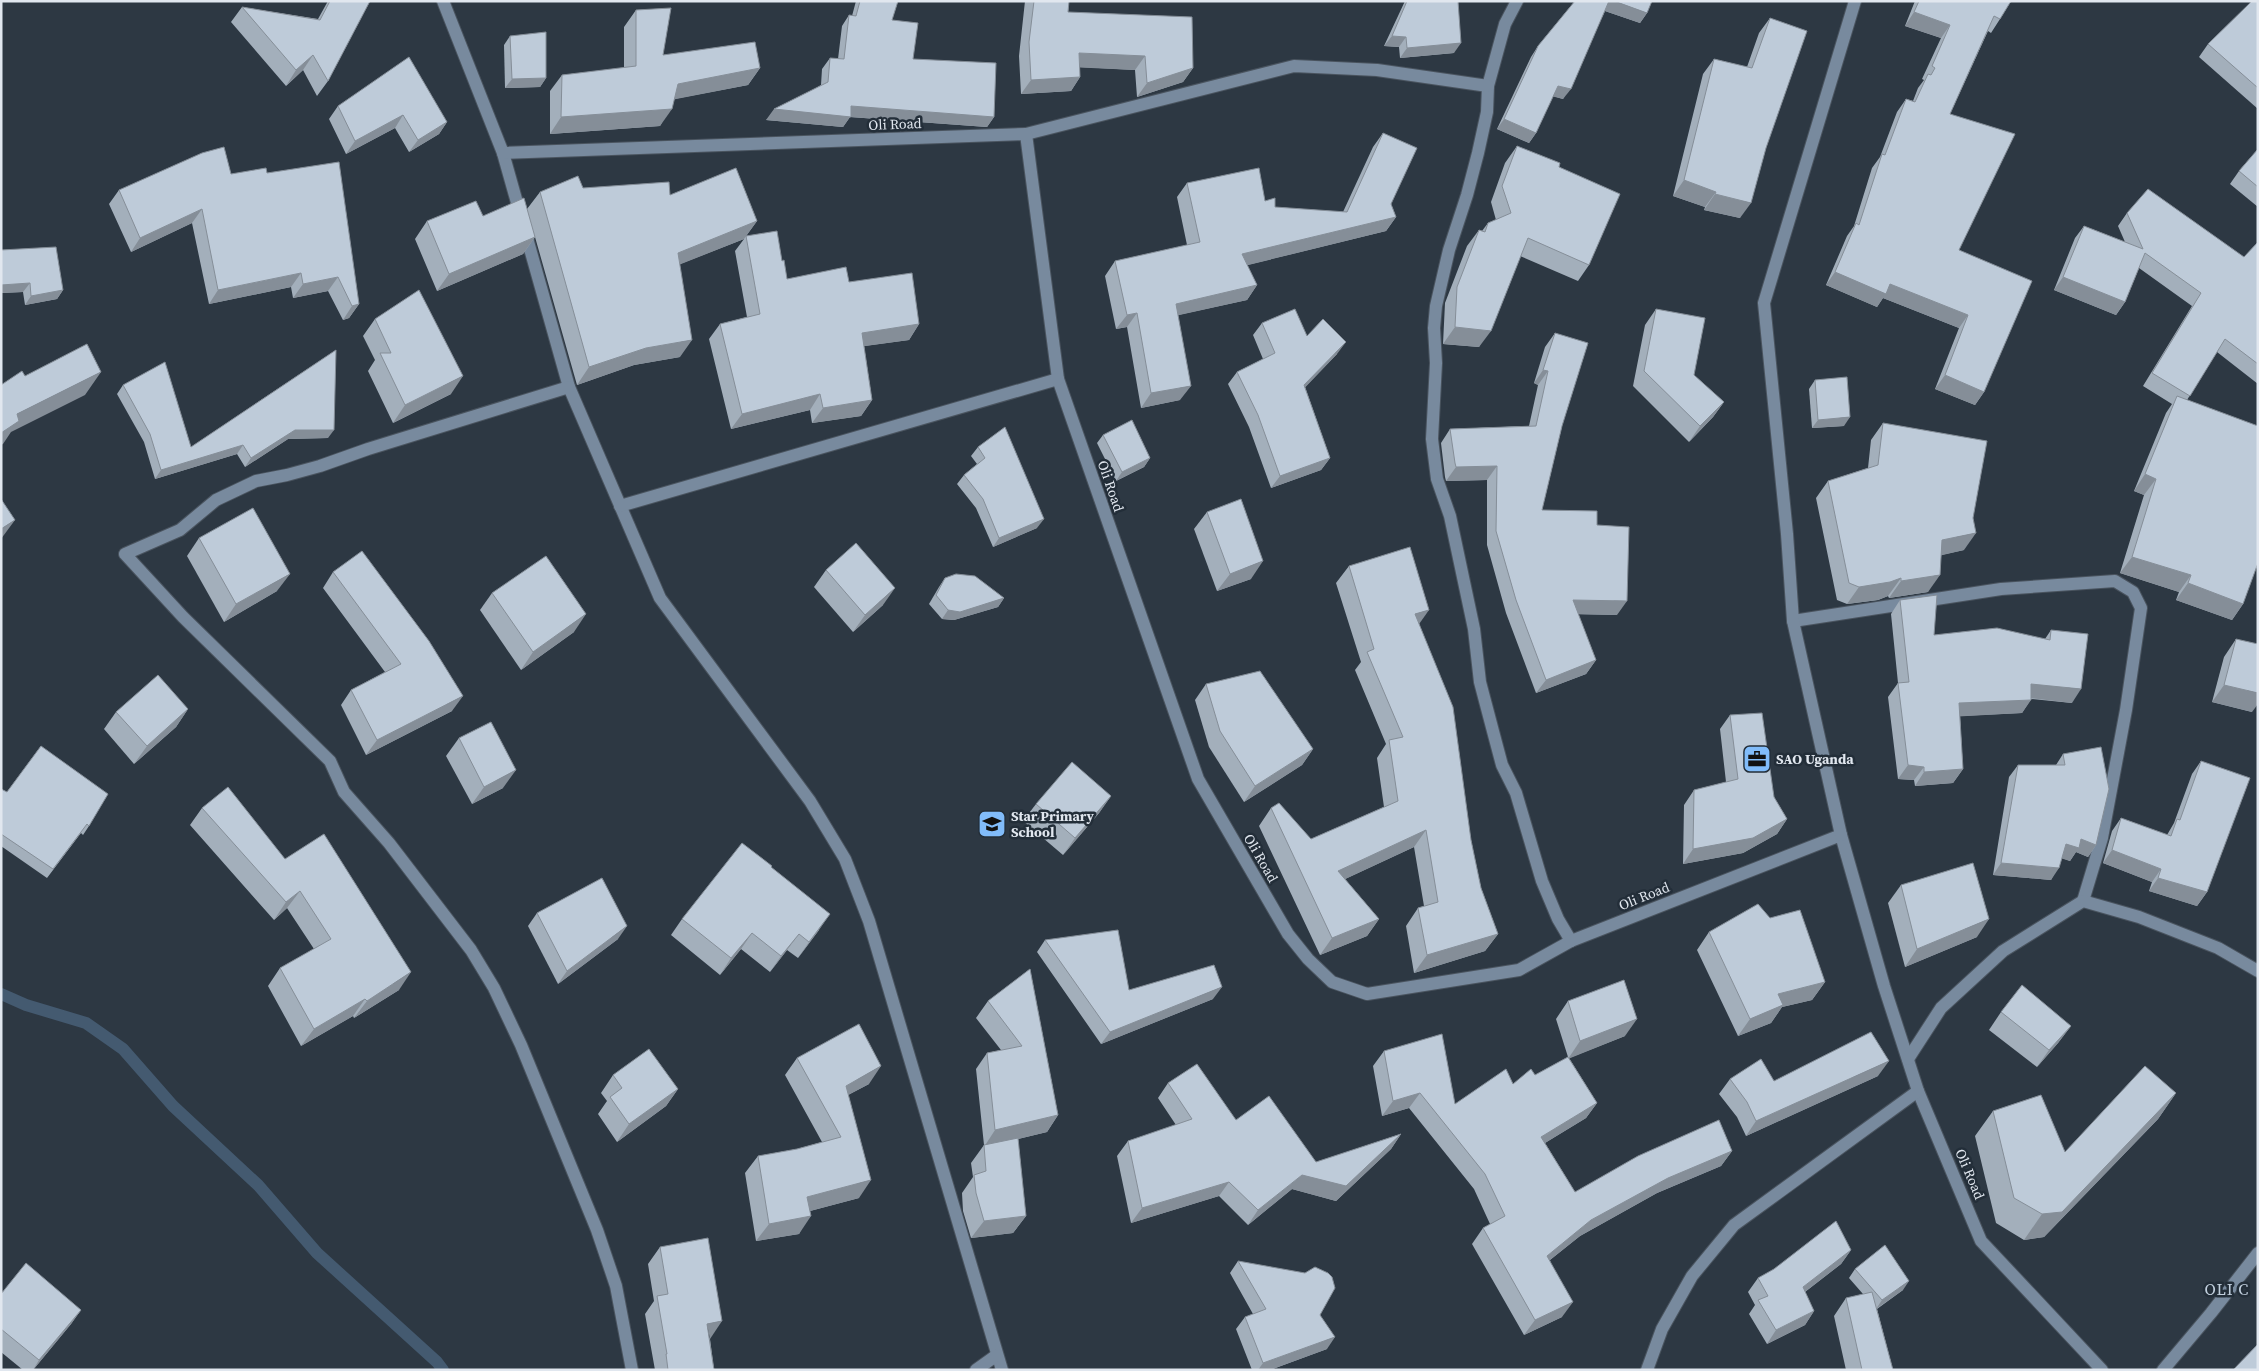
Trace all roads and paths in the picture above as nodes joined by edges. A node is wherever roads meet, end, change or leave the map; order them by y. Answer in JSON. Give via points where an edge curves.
{"nodes":[{"id":1,"x":443,"y":1,"type":"edge"},
{"id":2,"x":1517,"y":1,"type":"edge"},
{"id":3,"x":1855,"y":1,"type":"edge"},
{"id":4,"x":1488,"y":86,"type":"junction"},
{"id":5,"x":1026,"y":134,"type":"junction"},
{"id":6,"x":503,"y":153,"type":"junction"},
{"id":7,"x":1058,"y":380,"type":"junction"},
{"id":8,"x":569,"y":387,"type":"junction"},
{"id":9,"x":620,"y":506,"type":"junction"},
{"id":10,"x":1793,"y":622,"type":"junction"},
{"id":11,"x":1842,"y":835,"type":"junction"},
{"id":12,"x":2082,"y":901,"type":"junction"},
{"id":13,"x":1571,"y":941,"type":"junction"},
{"id":14,"x":2258,"y":971,"type":"edge"},
{"id":15,"x":1908,"y":1059,"type":"junction"},
{"id":16,"x":1918,"y":1091,"type":"junction"},
{"id":17,"x":2258,"y":1253,"type":"edge"},
{"id":18,"x":997,"y":1356,"type":"junction"},
{"id":19,"x":632,"y":1370,"type":"edge"},
{"id":20,"x":976,"y":1370,"type":"edge"},
{"id":21,"x":1002,"y":1370,"type":"edge"},
{"id":22,"x":1647,"y":1370,"type":"edge"},
{"id":23,"x":2102,"y":1370,"type":"edge"},
{"id":24,"x":2163,"y":1370,"type":"edge"}],
"edges":[{"from":1,"to":6,"type":"street"},
{"from":2,"to":4,"type":"street","via":[[1505,24]]},
{"from":3,"to":10,"type":"street","via":[[1764,303]]},
{"from":4,"to":5,"type":"street","via":[[1377,70],[1294,66]]},
{"from":4,"to":13,"type":"street","via":[[1487,112],[1478,153],[1436,306],[1432,439],[1437,479],[1450,516],[1474,629],[1480,682],[1502,765],[1516,793],[1542,882]]},
{"from":5,"to":6,"type":"street","name":"Oli Road"},
{"from":5,"to":7,"type":"street","name":"Oli Road"},
{"from":6,"to":8,"type":"street"},
{"from":7,"to":9,"type":"street"},
{"from":7,"to":13,"type":"street","name":"Oli Road","via":[[1198,780],[1288,934],[1308,959],[1332,982],[1367,994],[1519,970]]},
{"from":8,"to":9,"type":"street"},
{"from":8,"to":19,"type":"street","via":[[320,466],[256,480],[216,500],[180,530],[125,554],[183,617],[330,760],[344,792],[389,843],[471,950],[494,988],[521,1045],[608,1260],[623,1316]]},
{"from":9,"to":18,"type":"street","via":[[660,598],[810,801],[845,859],[869,921]]},
{"from":10,"to":11,"type":"street"},
{"from":10,"to":12,"type":"street","via":[[2000,589],[2115,581],[2133,592],[2141,608],[2126,710],[2102,838]]},
{"from":11,"to":13,"type":"street","name":"Oli Road"},
{"from":11,"to":15,"type":"street","name":"Oli Road"},
{"from":12,"to":14,"type":"street","via":[[2139,917],[2218,948]]},
{"from":12,"to":15,"type":"street","via":[[2003,951],[1941,1008]]},
{"from":15,"to":16,"type":"street","name":"Oli Road"},
{"from":16,"to":22,"type":"street","via":[[1734,1225],[1692,1276],[1662,1329]]},
{"from":16,"to":23,"type":"street","name":"Oli Road","via":[[1981,1241]]},
{"from":17,"to":24,"type":"street"},
{"from":18,"to":20,"type":"street"},
{"from":18,"to":21,"type":"street"}]}
